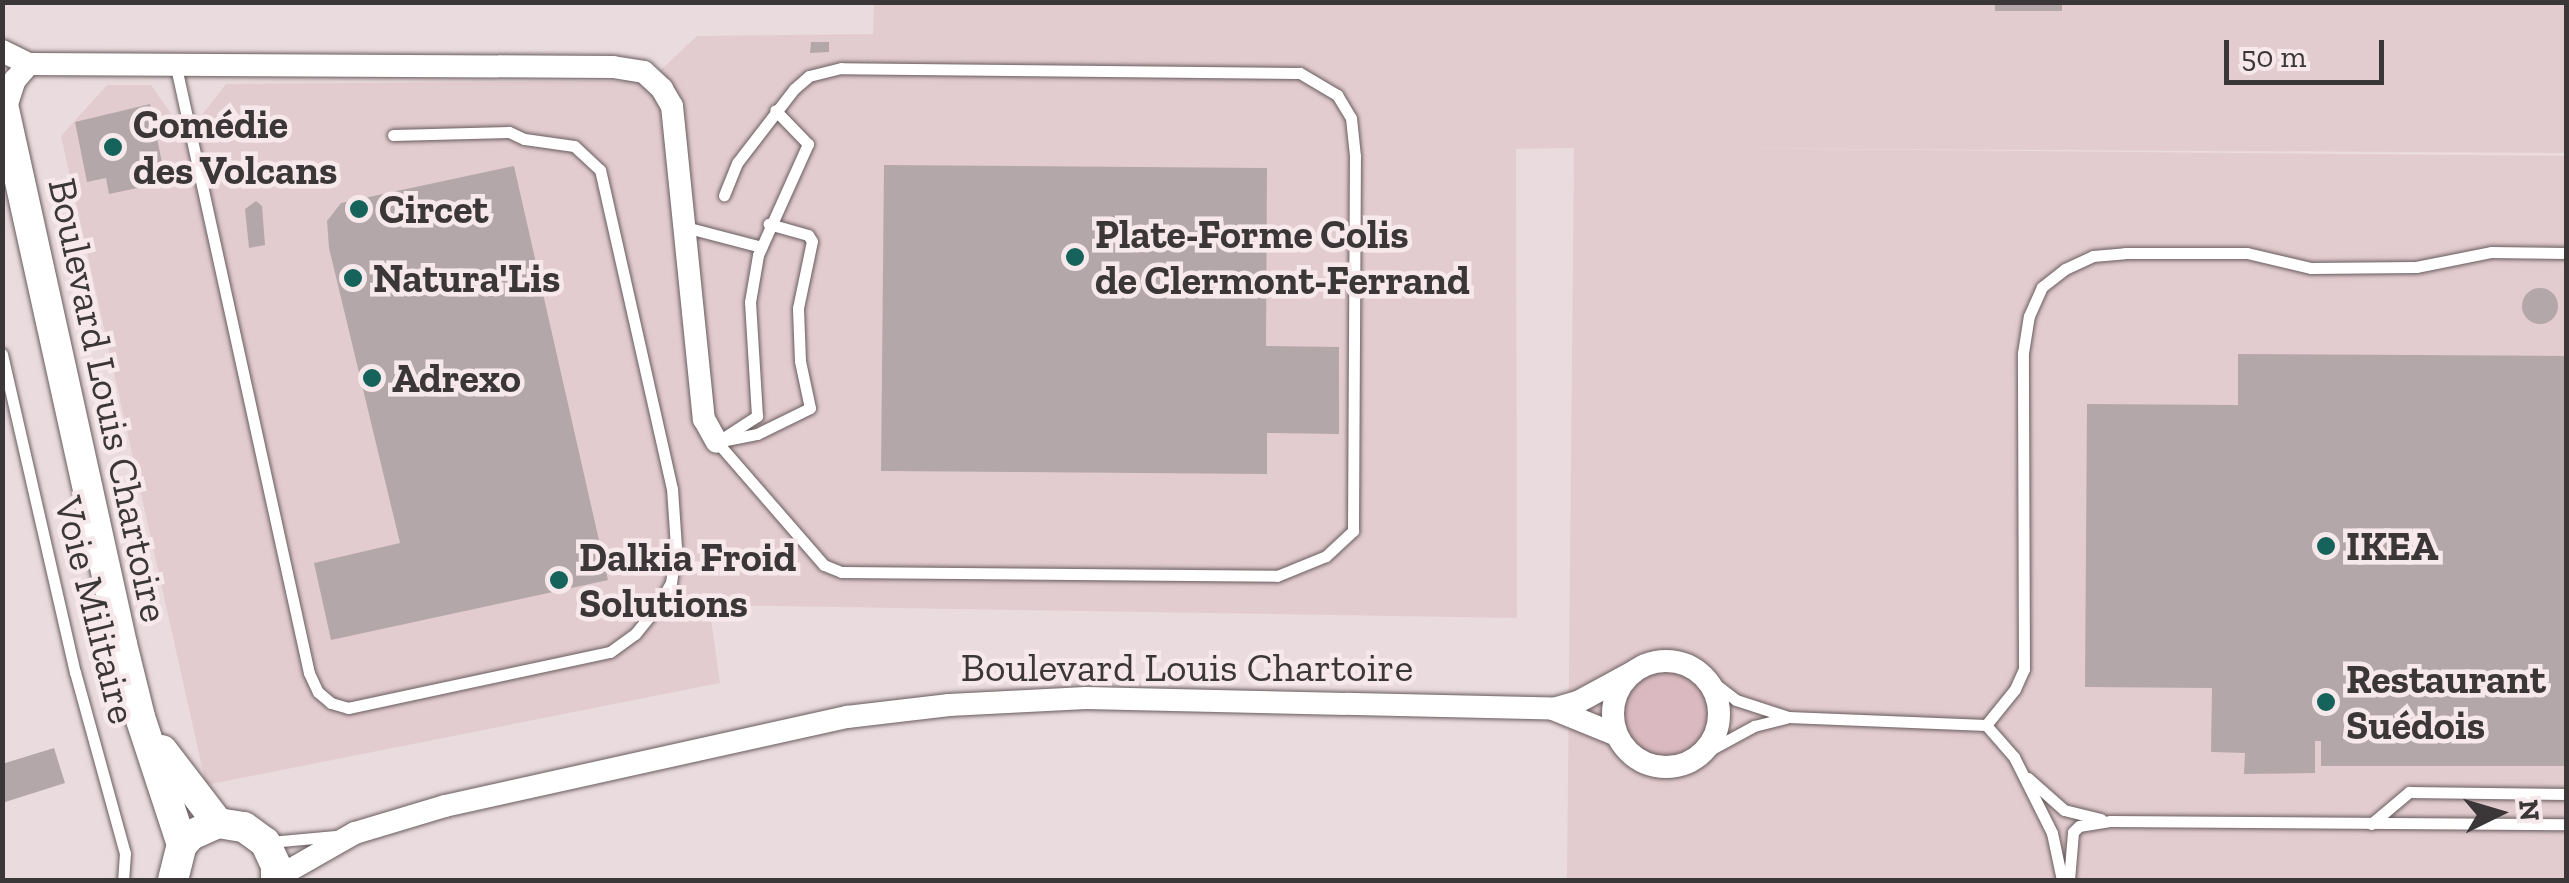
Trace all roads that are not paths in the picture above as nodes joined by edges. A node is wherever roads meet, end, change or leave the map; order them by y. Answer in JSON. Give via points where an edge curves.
{"nodes":[{"id":1,"x":2,"y":51,"type":"edge"},
{"id":2,"x":28,"y":64,"type":"junction"},
{"id":3,"x":176,"y":67,"type":"junction"},
{"id":4,"x":4,"y":105,"type":"edge"},
{"id":5,"x":775,"y":110,"type":"junction"},
{"id":6,"x":392,"y":135,"type":"dead end"},
{"id":7,"x":724,"y":195,"type":"dead end"},
{"id":8,"x":769,"y":224,"type":"junction"},
{"id":9,"x":685,"y":226,"type":"junction"},
{"id":10,"x":761,"y":247,"type":"junction"},
{"id":11,"x":2566,"y":253,"type":"edge"},
{"id":12,"x":2,"y":354,"type":"edge"},
{"id":13,"x":717,"y":442,"type":"junction"},
{"id":14,"x":1632,"y":672,"type":"junction"},
{"id":15,"x":1701,"y":673,"type":"junction"},
{"id":16,"x":1553,"y":708,"type":"junction"},
{"id":17,"x":1788,"y":717,"type":"junction"},
{"id":18,"x":140,"y":718,"type":"junction"},
{"id":19,"x":1986,"y":726,"type":"junction"},
{"id":20,"x":1617,"y":735,"type":"junction"},
{"id":21,"x":1699,"y":756,"type":"junction"},
{"id":22,"x":2020,"y":769,"type":"junction"},
{"id":23,"x":2566,"y":794,"type":"edge"},
{"id":24,"x":2110,"y":821,"type":"junction"},
{"id":25,"x":218,"y":823,"type":"junction"},
{"id":26,"x":2371,"y":824,"type":"junction"},
{"id":27,"x":2566,"y":824,"type":"edge"},
{"id":28,"x":356,"y":834,"type":"junction"},
{"id":29,"x":266,"y":842,"type":"junction"},
{"id":30,"x":182,"y":846,"type":"junction"},
{"id":31,"x":276,"y":879,"type":"edge"},
{"id":32,"x":123,"y":880,"type":"edge"},
{"id":33,"x":173,"y":880,"type":"edge"},
{"id":34,"x":2066,"y":880,"type":"edge"}],
"edges":[{"from":1,"to":2,"type":"street"},
{"from":2,"to":3,"type":"street"},
{"from":2,"to":4,"type":"street"},
{"from":3,"to":6,"type":"lane","via":[[309,673],[331,704],[348,708],[610,652],[658,606],[671,583],[676,547],[672,489],[600,170],[574,146],[510,132]]},
{"from":3,"to":9,"type":"street","via":[[644,72],[672,106]]},
{"from":4,"to":18,"type":"main road","name":"Boulevard Louis Chartoire"},
{"from":5,"to":7,"type":"lane"},
{"from":5,"to":8,"type":"lane","via":[[808,144]]},
{"from":5,"to":13,"type":"lane","via":[[809,76],[840,68],[1300,73],[1337,96],[1350,118],[1354,156],[1353,531],[1326,556],[1277,576],[840,572],[824,566]]},
{"from":8,"to":10,"type":"lane"},
{"from":8,"to":13,"type":"lane","via":[[812,241],[798,308],[810,408],[757,434]]},
{"from":9,"to":10,"type":"lane"},
{"from":9,"to":13,"type":"street","via":[[704,418]]},
{"from":10,"to":13,"type":"lane","via":[[750,302],[757,416]]},
{"from":11,"to":19,"type":"lane","via":[[2491,252],[2416,267],[2328,268],[2246,253],[2125,254],[2093,256],[2065,268],[2042,287],[2028,316],[2024,669]]},
{"from":12,"to":32,"type":"lane","name":"Voie Militaire","via":[[75,672],[125,853]]},
{"from":14,"to":15,"type":"street","via":[[1667,660]]},
{"from":14,"to":16,"type":"street"},
{"from":14,"to":20,"type":"street","via":[[1614,701]]},
{"from":15,"to":17,"type":"lane","via":[[1736,700]]},
{"from":15,"to":21,"type":"street","via":[[1720,715]]},
{"from":16,"to":20,"type":"street"},
{"from":16,"to":28,"type":"street","name":"Boulevard Louis Chartoire","via":[[1086,698],[949,705],[847,717],[632,762]]},
{"from":17,"to":19,"type":"lane"},
{"from":17,"to":21,"type":"lane","via":[[1754,726]]},
{"from":18,"to":25,"type":"main road","name":"Boulevard Louis Chartoire"},
{"from":18,"to":30,"type":"main road","name":"Boulevard Louis Chartoire"},
{"from":19,"to":22,"type":"lane"},
{"from":20,"to":21,"type":"street","via":[[1626,750],[1655,766],[1670,768]]},
{"from":22,"to":24,"type":"lane","via":[[2064,810]]},
{"from":22,"to":34,"type":"lane","via":[[2052,833]]},
{"from":23,"to":26,"type":"lane","via":[[2409,792]]},
{"from":24,"to":26,"type":"lane"},
{"from":24,"to":34,"type":"lane","via":[[2073,832]]},
{"from":25,"to":29,"type":"main road","via":[[244,826]]},
{"from":25,"to":30,"type":"main road"},
{"from":26,"to":27,"type":"lane"},
{"from":28,"to":29,"type":"lane"},
{"from":28,"to":31,"type":"street","name":"Boulevard Louis Chartoire"},
{"from":29,"to":31,"type":"main road"},
{"from":30,"to":33,"type":"main road"}]}
